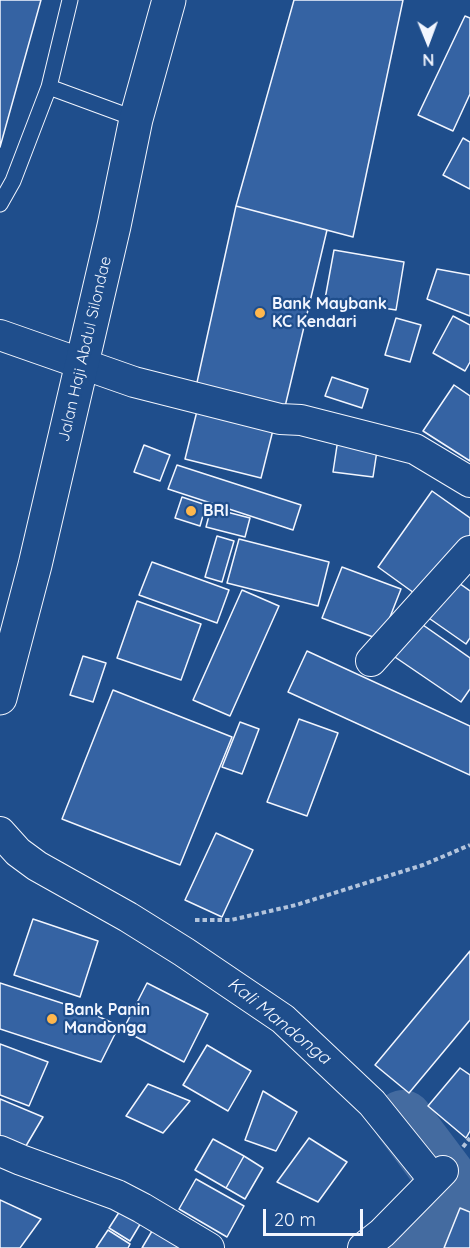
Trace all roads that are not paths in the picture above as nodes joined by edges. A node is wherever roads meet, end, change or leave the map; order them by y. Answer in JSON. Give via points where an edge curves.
{"nodes":[{"id":1,"x":70,"y":0,"type":"edge"},
{"id":2,"x":169,"y":0,"type":"edge"},
{"id":3,"x":49,"y":87,"type":"junction"},
{"id":4,"x":136,"y":119,"type":"junction"},
{"id":5,"x":0,"y":204,"type":"edge"},
{"id":6,"x":0,"y":334,"type":"edge"},
{"id":7,"x":82,"y":362,"type":"junction"},
{"id":8,"x":470,"y":482,"type":"edge"},
{"id":9,"x":470,"y":551,"type":"edge"},
{"id":10,"x":371,"y":661,"type":"dead end"},
{"id":11,"x":0,"y":698,"type":"edge"},
{"id":12,"x":0,"y":832,"type":"edge"},
{"id":13,"x":0,"y":1151,"type":"edge"},
{"id":14,"x":209,"y":1248,"type":"edge"},
{"id":15,"x":363,"y":1248,"type":"edge"}],
"edges":[{"from":1,"to":3,"type":"lane"},
{"from":2,"to":4,"type":"highway","name":"Jalan Haji Abdul Silondae"},
{"from":3,"to":4,"type":"lane"},
{"from":3,"to":5,"type":"lane","via":[[13,181]]},
{"from":4,"to":7,"type":"highway","name":"Jalan Haji Abdul Silondae"},
{"from":6,"to":7,"type":"street"},
{"from":7,"to":8,"type":"street","via":[[134,382],[415,449]]},
{"from":7,"to":11,"type":"highway","name":"Jalan Haji Abdul Silondae"},
{"from":9,"to":10,"type":"street"},
{"from":12,"to":15,"type":"street","via":[[37,866],[128,917],[283,1019],[372,1103],[438,1175]]},
{"from":13,"to":14,"type":"street","via":[[117,1195]]}]}
